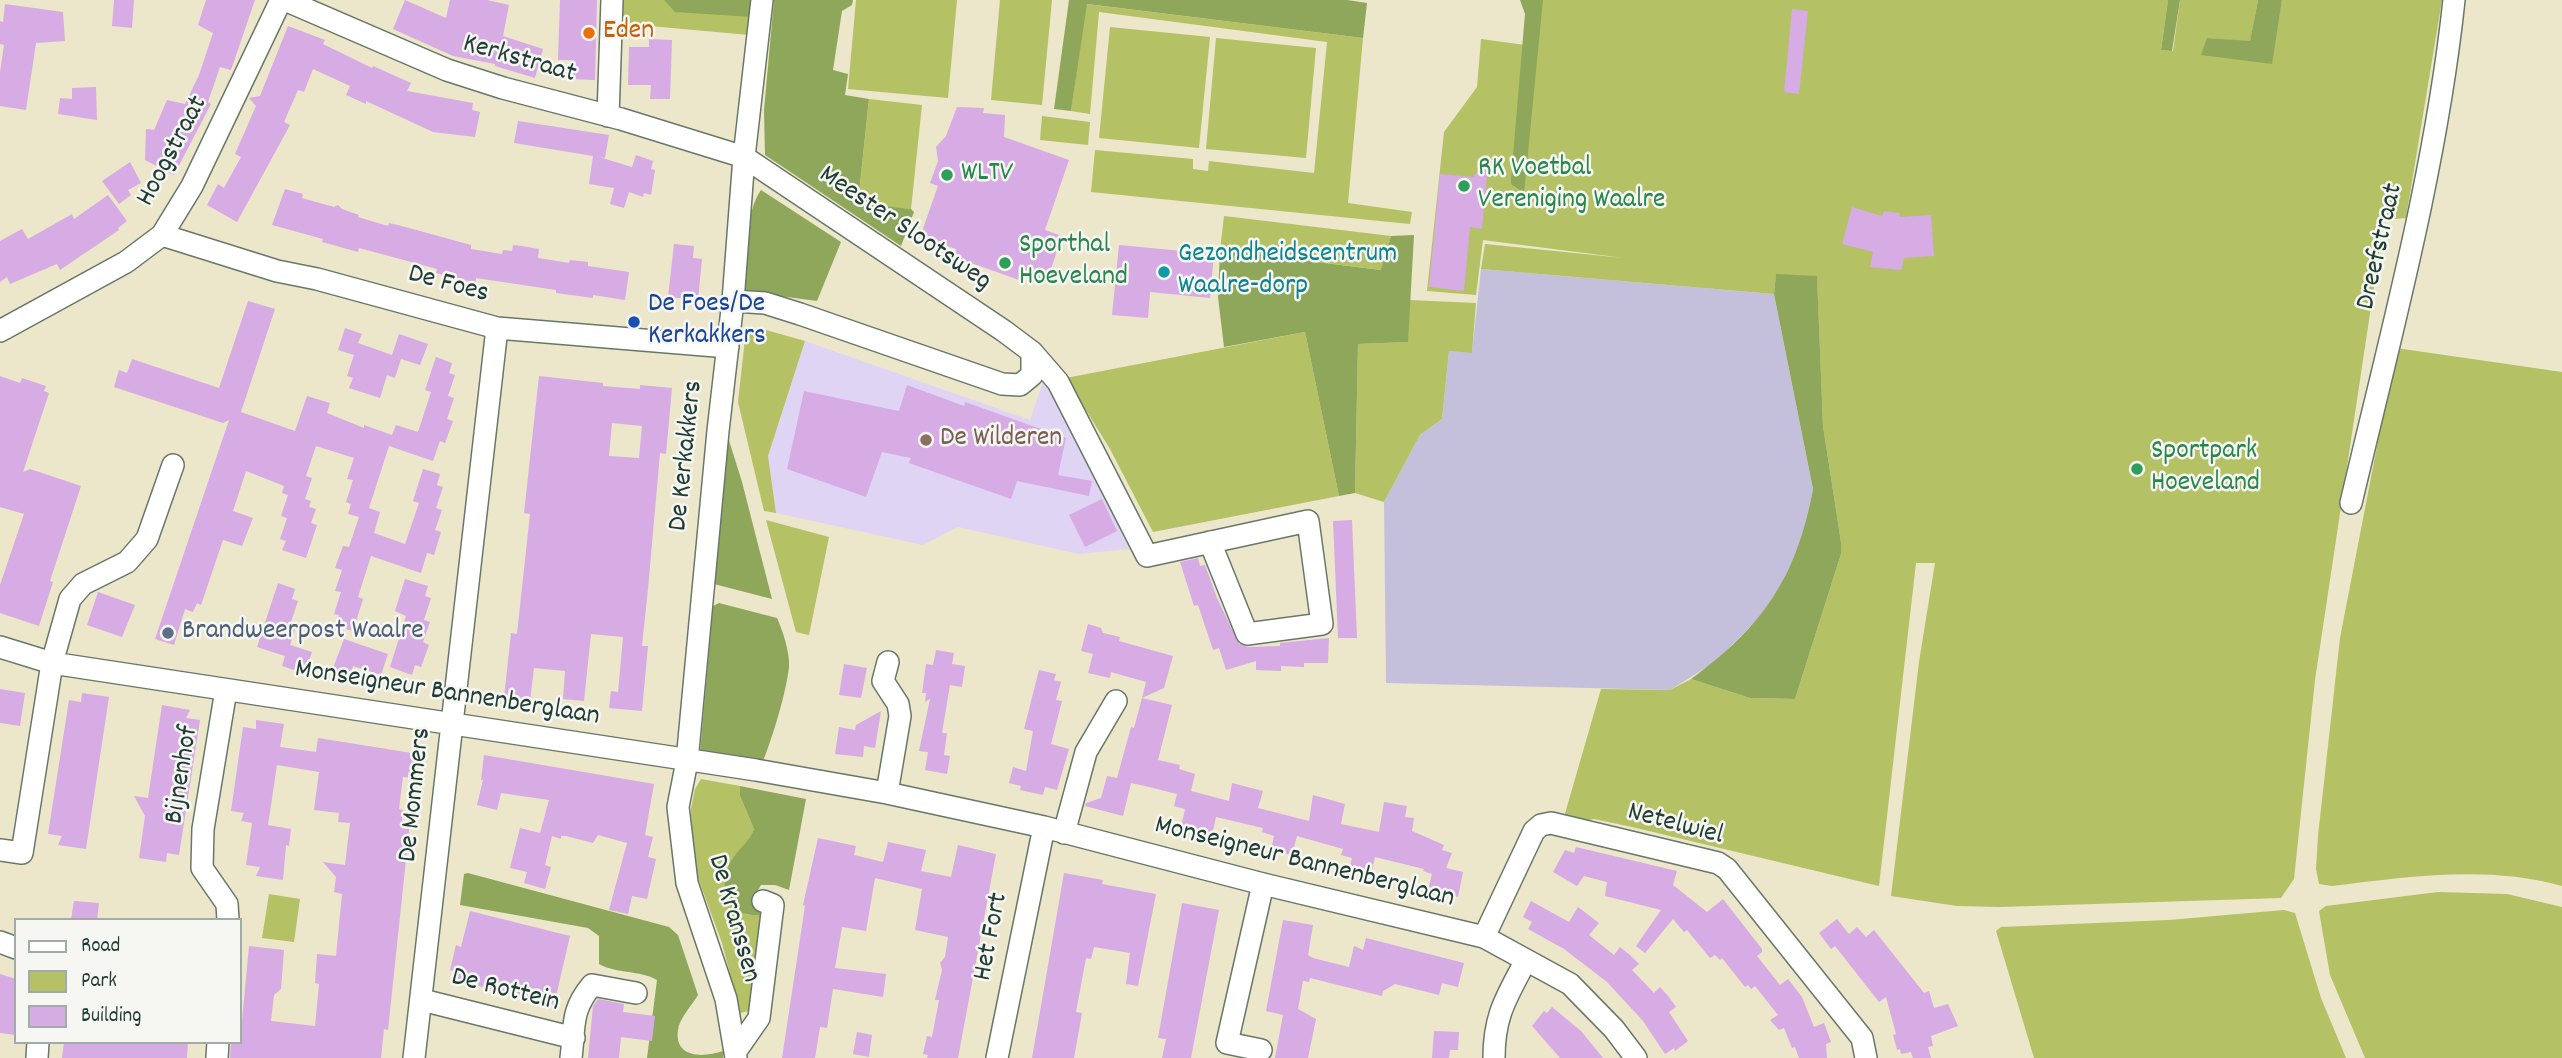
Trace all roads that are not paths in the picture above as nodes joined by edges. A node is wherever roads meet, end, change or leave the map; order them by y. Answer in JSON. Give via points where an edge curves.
{"nodes":[{"id":1,"x":283,"y":0,"type":"edge"},
{"id":2,"x":612,"y":0,"type":"edge"},
{"id":3,"x":762,"y":0,"type":"edge"},
{"id":4,"x":2454,"y":0,"type":"edge"},
{"id":5,"x":608,"y":116,"type":"junction"},
{"id":6,"x":744,"y":158,"type":"junction"},
{"id":7,"x":162,"y":235,"type":"junction"},
{"id":8,"x":733,"y":301,"type":"junction"},
{"id":9,"x":497,"y":328,"type":"junction"},
{"id":10,"x":0,"y":331,"type":"edge"},
{"id":11,"x":727,"y":347,"type":"junction"},
{"id":12,"x":1032,"y":352,"type":"junction"},
{"id":13,"x":173,"y":465,"type":"dead end"},
{"id":14,"x":2351,"y":503,"type":"dead end"},
{"id":15,"x":1210,"y":542,"type":"junction"},
{"id":16,"x":0,"y":647,"type":"edge"},
{"id":17,"x":888,"y":662,"type":"dead end"},
{"id":18,"x":52,"y":663,"type":"junction"},
{"id":19,"x":226,"y":691,"type":"junction"},
{"id":20,"x":1116,"y":701,"type":"dead end"},
{"id":21,"x":453,"y":724,"type":"junction"},
{"id":22,"x":687,"y":761,"type":"junction"},
{"id":23,"x":887,"y":793,"type":"junction"},
{"id":24,"x":1054,"y":830,"type":"junction"},
{"id":25,"x":0,"y":850,"type":"edge"},
{"id":26,"x":1263,"y":884,"type":"junction"},
{"id":27,"x":763,"y":901,"type":"dead end"},
{"id":28,"x":228,"y":918,"type":"edge"},
{"id":29,"x":1484,"y":937,"type":"junction"},
{"id":30,"x":1527,"y":960,"type":"junction"},
{"id":31,"x":636,"y":993,"type":"dead end"},
{"id":32,"x":422,"y":1000,"type":"junction"},
{"id":33,"x":572,"y":1048,"type":"edge"},
{"id":34,"x":1261,"y":1049,"type":"dead end"},
{"id":35,"x":736,"y":1055,"type":"edge"},
{"id":36,"x":414,"y":1058,"type":"edge"},
{"id":37,"x":997,"y":1058,"type":"edge"},
{"id":38,"x":1494,"y":1058,"type":"edge"},
{"id":39,"x":1636,"y":1058,"type":"edge"},
{"id":40,"x":1866,"y":1058,"type":"edge"}],
"edges":[{"from":1,"to":5,"type":"street","name":"Kerkstraat","via":[[447,70]]},
{"from":1,"to":7,"type":"street","name":"Hoogstraat","via":[[192,186]]},
{"from":2,"to":5,"type":"street"},
{"from":3,"to":6,"type":"street","name":"De Kerkakkers"},
{"from":4,"to":14,"type":"street","name":"Dreefstraat","via":[[2420,209]]},
{"from":5,"to":6,"type":"street","name":"Kerkstraat"},
{"from":6,"to":8,"type":"street","name":"De Kerkakkers"},
{"from":6,"to":12,"type":"street","name":"Meester Slootsweg"},
{"from":7,"to":9,"type":"street","name":"De Foes","via":[[277,271]]},
{"from":7,"to":10,"type":"street","name":"Hoogstraat","via":[[126,262]]},
{"from":8,"to":11,"type":"street","name":"De Kerkakkers"},
{"from":8,"to":12,"type":"street","via":[[765,303],[1002,384],[1020,385],[1032,375]]},
{"from":9,"to":11,"type":"street","name":"De Foes"},
{"from":9,"to":21,"type":"street","name":"De Mommers"},
{"from":11,"to":22,"type":"street","name":"De Kerkakkers"},
{"from":12,"to":15,"type":"street","name":"Meester Slootsweg","via":[[1058,382],[1147,556]]},
{"from":13,"to":18,"type":"street","via":[[147,539],[127,562],[83,583],[70,599]]},
{"from":15,"to":15,"type":"street","via":[[1247,634],[1322,624],[1308,521]]},
{"from":16,"to":18,"type":"street","name":"Monseigneur Bannenberglaan"},
{"from":17,"to":23,"type":"street","via":[[883,681],[900,716]]},
{"from":18,"to":19,"type":"street","name":"Monseigneur Bannenberglaan"},
{"from":18,"to":25,"type":"street","via":[[22,853]]},
{"from":19,"to":21,"type":"street","name":"Monseigneur Bannenberglaan"},
{"from":19,"to":28,"type":"street","name":"Bijnenhof","via":[[203,829],[202,868],[227,904]]},
{"from":20,"to":24,"type":"street","via":[[1086,752]]},
{"from":21,"to":22,"type":"street","name":"Monseigneur Bannenberglaan"},
{"from":21,"to":32,"type":"street","name":"De Mommers"},
{"from":22,"to":23,"type":"street","name":"Monseigneur Bannenberglaan"},
{"from":22,"to":35,"type":"street","name":"De Kranssen","via":[[678,807],[687,883],[726,999]]},
{"from":23,"to":24,"type":"street","name":"Monseigneur Bannenberglaan"},
{"from":24,"to":26,"type":"street","name":"Monseigneur Bannenberglaan"},
{"from":24,"to":37,"type":"street","name":"Het Fort"},
{"from":26,"to":29,"type":"street","name":"Monseigneur Bannenberglaan"},
{"from":26,"to":34,"type":"street","via":[[1227,1043]]},
{"from":27,"to":35,"type":"street","name":"De Kranssen","via":[[773,905],[759,1018]]},
{"from":29,"to":30,"type":"street","name":"Monseigneur Bannenberglaan"},
{"from":29,"to":40,"type":"street","name":"Netelwiel","via":[[1534,831],[1541,825],[1551,822],[1718,863],[1862,1038]]},
{"from":30,"to":38,"type":"street","via":[[1499,1014]]},
{"from":30,"to":39,"type":"street","name":"Monseigneur Bannenberglaan","via":[[1570,984]]},
{"from":31,"to":33,"type":"street","name":"De Rottein","via":[[592,985],[574,1018]]},
{"from":32,"to":33,"type":"street","name":"De Rottein"},
{"from":32,"to":36,"type":"street","name":"De Mommers"}]}
